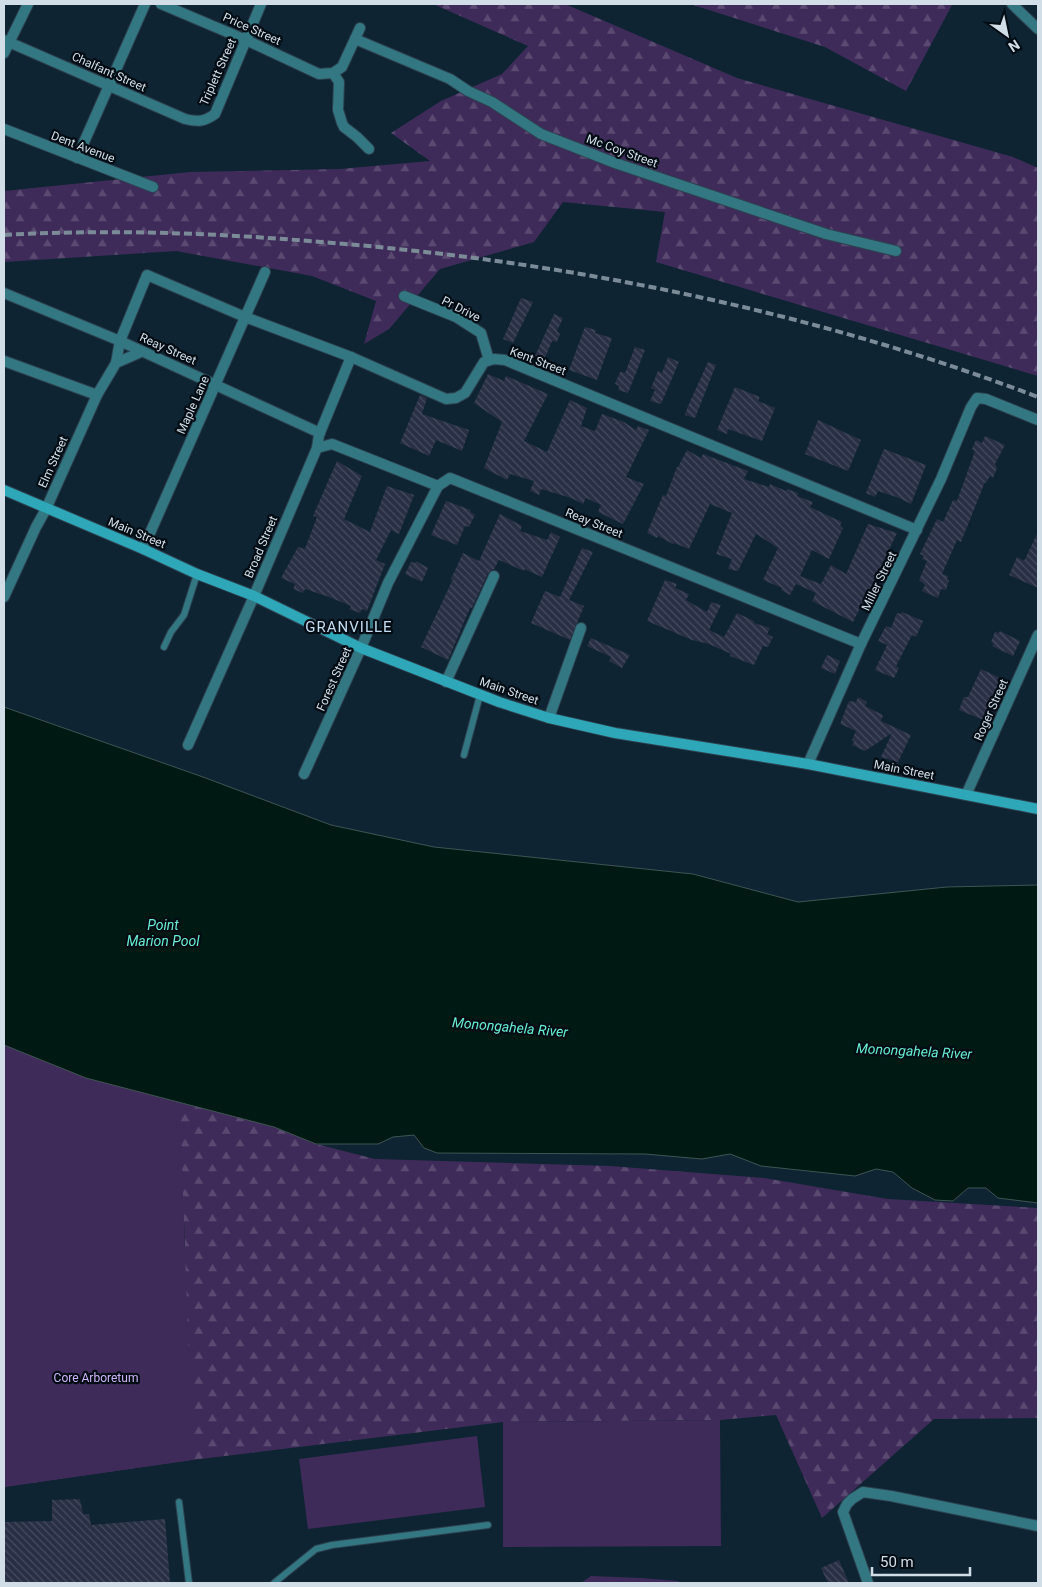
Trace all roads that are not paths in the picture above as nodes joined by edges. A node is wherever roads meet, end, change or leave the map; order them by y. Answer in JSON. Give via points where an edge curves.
{"nodes":[{"id":1,"x":28,"y":4,"type":"edge"},
{"id":2,"x":146,"y":4,"type":"edge"},
{"id":3,"x":161,"y":4,"type":"edge"},
{"id":4,"x":261,"y":4,"type":"edge"},
{"id":5,"x":1012,"y":4,"type":"edge"},
{"id":6,"x":360,"y":28,"type":"dead end"},
{"id":7,"x":1038,"y":29,"type":"edge"},
{"id":8,"x":354,"y":39,"type":"junction"},
{"id":9,"x":246,"y":40,"type":"junction"},
{"id":10,"x":6,"y":41,"type":"edge"},
{"id":11,"x":4,"y":53,"type":"edge"},
{"id":12,"x":333,"y":72,"type":"junction"},
{"id":13,"x":108,"y":86,"type":"junction"},
{"id":14,"x":206,"y":121,"type":"joint"},
{"id":15,"x":4,"y":129,"type":"edge"},
{"id":16,"x":369,"y":149,"type":"dead end"},
{"id":17,"x":76,"y":158,"type":"junction"},
{"id":18,"x":153,"y":187,"type":"dead end"},
{"id":19,"x":896,"y":251,"type":"dead end"},
{"id":20,"x":266,"y":272,"type":"dead end"},
{"id":21,"x":4,"y":294,"type":"edge"},
{"id":22,"x":404,"y":296,"type":"dead end"},
{"id":23,"x":245,"y":317,"type":"junction"},
{"id":24,"x":120,"y":341,"type":"junction"},
{"id":25,"x":141,"y":352,"type":"junction"},
{"id":26,"x":351,"y":357,"type":"junction"},
{"id":27,"x":489,"y":360,"type":"junction"},
{"id":28,"x":4,"y":361,"type":"edge"},
{"id":29,"x":116,"y":363,"type":"junction"},
{"id":30,"x":216,"y":384,"type":"junction"},
{"id":31,"x":97,"y":395,"type":"junction"},
{"id":32,"x":1038,"y":420,"type":"edge"},
{"id":33,"x":320,"y":433,"type":"junction"},
{"id":34,"x":317,"y":448,"type":"junction"},
{"id":35,"x":438,"y":486,"type":"junction"},
{"id":36,"x":4,"y":490,"type":"edge"},
{"id":37,"x":46,"y":509,"type":"junction"},
{"id":38,"x":917,"y":530,"type":"junction"},
{"id":39,"x":143,"y":549,"type":"junction"},
{"id":40,"x":197,"y":574,"type":"junction"},
{"id":41,"x":494,"y":576,"type":"dead end"},
{"id":42,"x":254,"y":596,"type":"junction"},
{"id":43,"x":4,"y":597,"type":"edge"},
{"id":44,"x":581,"y":628,"type":"dead end"},
{"id":45,"x":1038,"y":635,"type":"edge"},
{"id":46,"x":862,"y":644,"type":"junction"},
{"id":47,"x":164,"y":647,"type":"dead end"},
{"id":48,"x":361,"y":648,"type":"junction"},
{"id":49,"x":446,"y":682,"type":"junction"},
{"id":50,"x":480,"y":695,"type":"junction"},
{"id":51,"x":549,"y":718,"type":"junction"},
{"id":52,"x":188,"y":745,"type":"dead end"},
{"id":53,"x":464,"y":755,"type":"dead end"},
{"id":54,"x":808,"y":764,"type":"junction"},
{"id":55,"x":304,"y":774,"type":"dead end"},
{"id":56,"x":966,"y":795,"type":"junction"},
{"id":57,"x":1038,"y":809,"type":"edge"},
{"id":58,"x":179,"y":1502,"type":"dead end"},
{"id":59,"x":488,"y":1525,"type":"dead end"},
{"id":60,"x":1038,"y":1526,"type":"edge"},
{"id":61,"x":189,"y":1583,"type":"edge"},
{"id":62,"x":274,"y":1583,"type":"edge"},
{"id":63,"x":868,"y":1583,"type":"edge"}],
"edges":[{"from":1,"to":10,"type":"street"},
{"from":2,"to":13,"type":"street"},
{"from":3,"to":9,"type":"street","name":"Price Street"},
{"from":4,"to":9,"type":"street","name":"Triplett Street"},
{"from":5,"to":7,"type":"street"},
{"from":6,"to":8,"type":"street"},
{"from":8,"to":12,"type":"street","via":[[342,67]]},
{"from":8,"to":19,"type":"street","name":"Mc Coy Street","via":[[450,79],[541,134],[615,163],[817,231]]},
{"from":9,"to":12,"type":"street","name":"Price Street","via":[[319,74]]},
{"from":9,"to":14,"type":"street","name":"Triplett Street","via":[[215,114]]},
{"from":10,"to":11,"type":"street"},
{"from":10,"to":13,"type":"street","name":"Chalfant Street"},
{"from":12,"to":16,"type":"street","via":[[339,82],[338,110],[342,123]]},
{"from":13,"to":14,"type":"street","name":"Chalfant Street","via":[[185,119]]},
{"from":13,"to":17,"type":"street"},
{"from":15,"to":17,"type":"street","name":"Dent Avenue"},
{"from":17,"to":18,"type":"street","name":"Dent Avenue"},
{"from":20,"to":23,"type":"street","name":"Maple Lane"},
{"from":21,"to":24,"type":"street","name":"Reay Street"},
{"from":22,"to":27,"type":"street","name":"Pr Drive","via":[[456,317],[480,333]]},
{"from":23,"to":24,"type":"street","via":[[147,275]]},
{"from":23,"to":26,"type":"street"},
{"from":23,"to":30,"type":"street","name":"Maple Lane"},
{"from":24,"to":25,"type":"street","name":"Reay Street"},
{"from":24,"to":29,"type":"street"},
{"from":25,"to":29,"type":"street"},
{"from":25,"to":30,"type":"street","name":"Reay Street"},
{"from":26,"to":27,"type":"street","via":[[446,399],[465,393],[484,362]]},
{"from":26,"to":33,"type":"street","name":"Broad Street"},
{"from":27,"to":38,"type":"street","name":"Kent Street","via":[[505,360]]},
{"from":28,"to":31,"type":"street"},
{"from":29,"to":31,"type":"street","name":"Elm Street"},
{"from":30,"to":33,"type":"street","name":"Reay Street"},
{"from":30,"to":39,"type":"street","name":"Maple Lane"},
{"from":31,"to":37,"type":"street","name":"Elm Street"},
{"from":32,"to":38,"type":"street","name":"Miller Street","via":[[976,398]]},
{"from":33,"to":34,"type":"street","name":"Broad Street"},
{"from":34,"to":35,"type":"street","via":[[332,444]]},
{"from":34,"to":42,"type":"street","name":"Broad Street"},
{"from":35,"to":46,"type":"street","name":"Reay Street","via":[[450,478]]},
{"from":35,"to":48,"type":"street","name":"Forest Street","via":[[388,583]]},
{"from":36,"to":37,"type":"main road","name":"Main Street"},
{"from":37,"to":39,"type":"main road","name":"Main Street"},
{"from":37,"to":43,"type":"street","name":"Elm Street"},
{"from":38,"to":46,"type":"street","name":"Miller Street"},
{"from":39,"to":40,"type":"main road","name":"Main Street"},
{"from":40,"to":42,"type":"main road","name":"Main Street"},
{"from":40,"to":47,"type":"lane","via":[[184,615]]},
{"from":41,"to":49,"type":"street"},
{"from":42,"to":48,"type":"main road","name":"Main Street"},
{"from":42,"to":52,"type":"street","name":"Broad Street"},
{"from":44,"to":51,"type":"street"},
{"from":45,"to":56,"type":"street","name":"Roger Street"},
{"from":46,"to":54,"type":"street","name":"Miller Street"},
{"from":48,"to":49,"type":"main road","name":"Main Street"},
{"from":48,"to":55,"type":"street","name":"Forest Street"},
{"from":49,"to":50,"type":"main road","name":"Main Street"},
{"from":50,"to":51,"type":"main road","name":"Main Street"},
{"from":50,"to":53,"type":"lane"},
{"from":51,"to":54,"type":"main road","name":"Main Street","via":[[654,740]]},
{"from":54,"to":56,"type":"main road","name":"Main Street"},
{"from":56,"to":57,"type":"main road","name":"Main Street"},
{"from":58,"to":61,"type":"lane"},
{"from":59,"to":62,"type":"lane","via":[[316,1549]]},
{"from":60,"to":63,"type":"street","via":[[863,1492],[846,1504],[843,1512]]}]}
